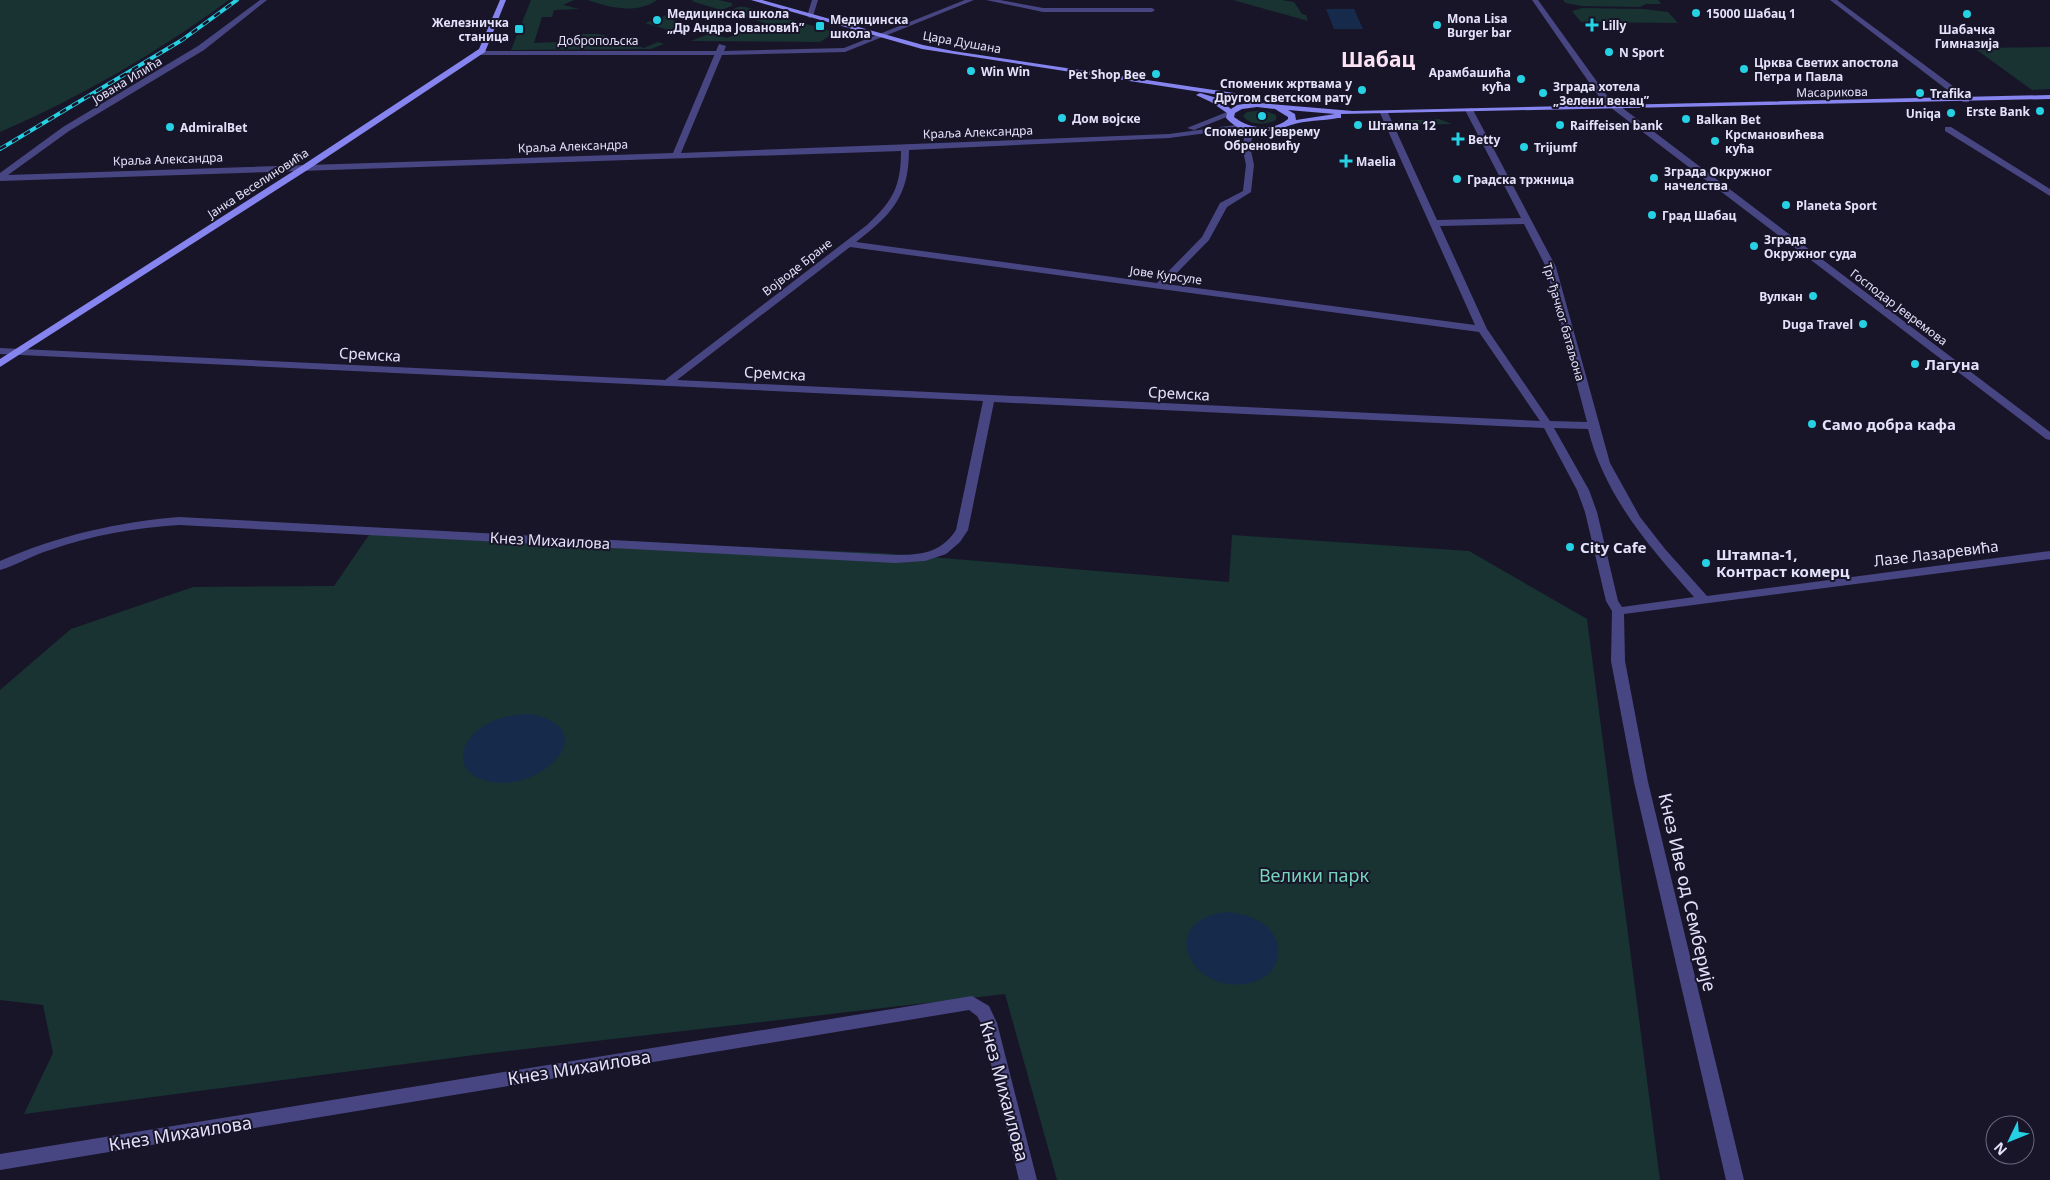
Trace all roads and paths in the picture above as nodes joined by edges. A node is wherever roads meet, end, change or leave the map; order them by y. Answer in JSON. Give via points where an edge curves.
{"nodes":[{"id":1,"x":264,"y":0,"type":"edge"},
{"id":2,"x":503,"y":0,"type":"edge"},
{"id":3,"x":754,"y":0,"type":"edge"},
{"id":4,"x":815,"y":0,"type":"edge"},
{"id":5,"x":971,"y":0,"type":"edge"},
{"id":6,"x":989,"y":0,"type":"edge"},
{"id":7,"x":1535,"y":0,"type":"edge"},
{"id":8,"x":1833,"y":0,"type":"edge"},
{"id":9,"x":1152,"y":10,"type":"dead end"},
{"id":10,"x":810,"y":16,"type":"junction"},
{"id":11,"x":883,"y":36,"type":"junction"},
{"id":12,"x":478,"y":53,"type":"junction"},
{"id":13,"x":718,"y":53,"type":"junction"},
{"id":14,"x":1171,"y":87,"type":"junction"},
{"id":15,"x":2050,"y":97,"type":"edge"},
{"id":16,"x":1966,"y":100,"type":"junction"},
{"id":17,"x":1256,"y":105,"type":"junction"},
{"id":18,"x":1614,"y":106,"type":"junction"},
{"id":19,"x":1277,"y":107,"type":"junction"},
{"id":20,"x":1469,"y":110,"type":"junction"},
{"id":21,"x":1230,"y":113,"type":"junction"},
{"id":22,"x":1384,"y":113,"type":"junction"},
{"id":23,"x":1353,"y":114,"type":"junction"},
{"id":24,"x":1290,"y":123,"type":"junction"},
{"id":25,"x":1247,"y":127,"type":"junction"},
{"id":26,"x":1948,"y":129,"type":"dead end"},
{"id":27,"x":1146,"y":137,"type":"junction"},
{"id":28,"x":905,"y":148,"type":"junction"},
{"id":29,"x":676,"y":155,"type":"junction"},
{"id":30,"x":306,"y":167,"type":"junction"},
{"id":31,"x":0,"y":177,"type":"edge"},
{"id":32,"x":2050,"y":193,"type":"edge"},
{"id":33,"x":1527,"y":221,"type":"junction"},
{"id":34,"x":1433,"y":223,"type":"junction"},
{"id":35,"x":846,"y":244,"type":"junction"},
{"id":36,"x":1159,"y":286,"type":"junction"},
{"id":37,"x":1482,"y":329,"type":"junction"},
{"id":38,"x":0,"y":351,"type":"edge"},
{"id":39,"x":18,"y":352,"type":"junction"},
{"id":40,"x":0,"y":364,"type":"edge"},
{"id":41,"x":667,"y":383,"type":"junction"},
{"id":42,"x":988,"y":398,"type":"junction"},
{"id":43,"x":1547,"y":425,"type":"junction"},
{"id":44,"x":1593,"y":426,"type":"junction"},
{"id":45,"x":2050,"y":437,"type":"edge"},
{"id":46,"x":2050,"y":555,"type":"edge"},
{"id":47,"x":0,"y":566,"type":"edge"},
{"id":48,"x":1703,"y":599,"type":"junction"},
{"id":49,"x":1618,"y":611,"type":"junction"},
{"id":50,"x":0,"y":1162,"type":"edge"},
{"id":51,"x":1028,"y":1180,"type":"edge"},
{"id":52,"x":1734,"y":1180,"type":"edge"}],
"edges":[{"from":1,"to":31,"type":"street","name":"Јована Илића","via":[[201,48],[66,129]]},
{"from":2,"to":12,"type":"main road","name":"Јанка Веселиновића"},
{"from":3,"to":10,"type":"main road","name":"Цара Душана"},
{"from":4,"to":10,"type":"street"},
{"from":5,"to":11,"type":"street","name":"Добропољска"},
{"from":6,"to":9,"type":"street","via":[[1043,10]]},
{"from":7,"to":18,"type":"street","name":"Господар Јевремова","via":[[1600,93]]},
{"from":8,"to":16,"type":"street"},
{"from":10,"to":11,"type":"main road","name":"Цара Душана"},
{"from":11,"to":13,"type":"street","name":"Добропољска","via":[[845,50]]},
{"from":11,"to":14,"type":"main road","name":"Цара Душана","via":[[962,54]]},
{"from":12,"to":13,"type":"street","name":"Добропољска"},
{"from":12,"to":30,"type":"main road","name":"Јанка Веселиновића"},
{"from":13,"to":29,"type":"street"},
{"from":14,"to":17,"type":"main road","name":"Цара Душана","via":[[1234,95]]},
{"from":14,"to":21,"type":"main road","name":"Цара Душана","via":[[1214,100]]},
{"from":15,"to":16,"type":"main road","name":"Масарикова"},
{"from":16,"to":18,"type":"main road","name":"Масарикова"},
{"from":17,"to":19,"type":"main road"},
{"from":17,"to":21,"type":"main road","via":[[1240,107]]},
{"from":18,"to":20,"type":"main road"},
{"from":18,"to":45,"type":"street","name":"Господар Јевремова"},
{"from":19,"to":23,"type":"main road"},
{"from":19,"to":24,"type":"main road","via":[[1292,116]]},
{"from":20,"to":22,"type":"main road"},
{"from":20,"to":33,"type":"street","name":"Трг ђачког батаљона"},
{"from":21,"to":25,"type":"main road","name":"Цара Душана","via":[[1233,121]]},
{"from":21,"to":27,"type":"street","name":"Краља Александра","via":[[1199,126]]},
{"from":22,"to":23,"type":"main road"},
{"from":22,"to":34,"type":"street"},
{"from":23,"to":24,"type":"main road"},
{"from":24,"to":25,"type":"main road","via":[[1275,128]]},
{"from":25,"to":27,"type":"street","name":"Краља Александра"},
{"from":25,"to":36,"type":"street","via":[[1250,165],[1247,192],[1223,205],[1206,238]]},
{"from":26,"to":32,"type":"street"},
{"from":27,"to":28,"type":"street","name":"Краља Александра"},
{"from":28,"to":29,"type":"street","name":"Краља Александра"},
{"from":28,"to":35,"type":"street","name":"Војводе Бране","via":[[901,193],[889,210]]},
{"from":29,"to":30,"type":"street","name":"Краља Александра"},
{"from":30,"to":31,"type":"street","name":"Краља Александра"},
{"from":30,"to":39,"type":"main road","name":"Јанка Веселиновића"},
{"from":33,"to":34,"type":"street"},
{"from":33,"to":44,"type":"street","name":"Трг ђачког батаљона","via":[[1551,267]]},
{"from":34,"to":37,"type":"street"},
{"from":35,"to":36,"type":"street","name":"Јове Курсуле"},
{"from":35,"to":41,"type":"street","name":"Војводе Бране"},
{"from":36,"to":37,"type":"street","name":"Јове Курсуле"},
{"from":37,"to":43,"type":"street"},
{"from":38,"to":39,"type":"street","name":"Сремска"},
{"from":39,"to":40,"type":"main road","name":"Јанка Веселиновића"},
{"from":39,"to":41,"type":"street","name":"Сремска"},
{"from":41,"to":42,"type":"street","name":"Сремска"},
{"from":42,"to":43,"type":"street","name":"Сремска"},
{"from":42,"to":47,"type":"street","name":"Кнез Михаилова","via":[[962,530],[954,544],[928,557],[895,559],[179,521],[133,524],[90,533]]},
{"from":43,"to":44,"type":"street"},
{"from":43,"to":49,"type":"street","via":[[1583,490],[1612,601]]},
{"from":44,"to":48,"type":"street","name":"Трг ђачког батаљона","via":[[1604,462],[1629,510],[1672,566]]},
{"from":46,"to":48,"type":"street","name":"Лазе Лазаревића"},
{"from":48,"to":49,"type":"street","name":"Лазе Лазаревића"},
{"from":49,"to":52,"type":"street","name":"Кнез Иве од Семберије","via":[[1618,661],[1641,782]]},
{"from":50,"to":51,"type":"street","name":"Кнез Михаилова","via":[[972,1003],[983,1010],[989,1023]]}]}
